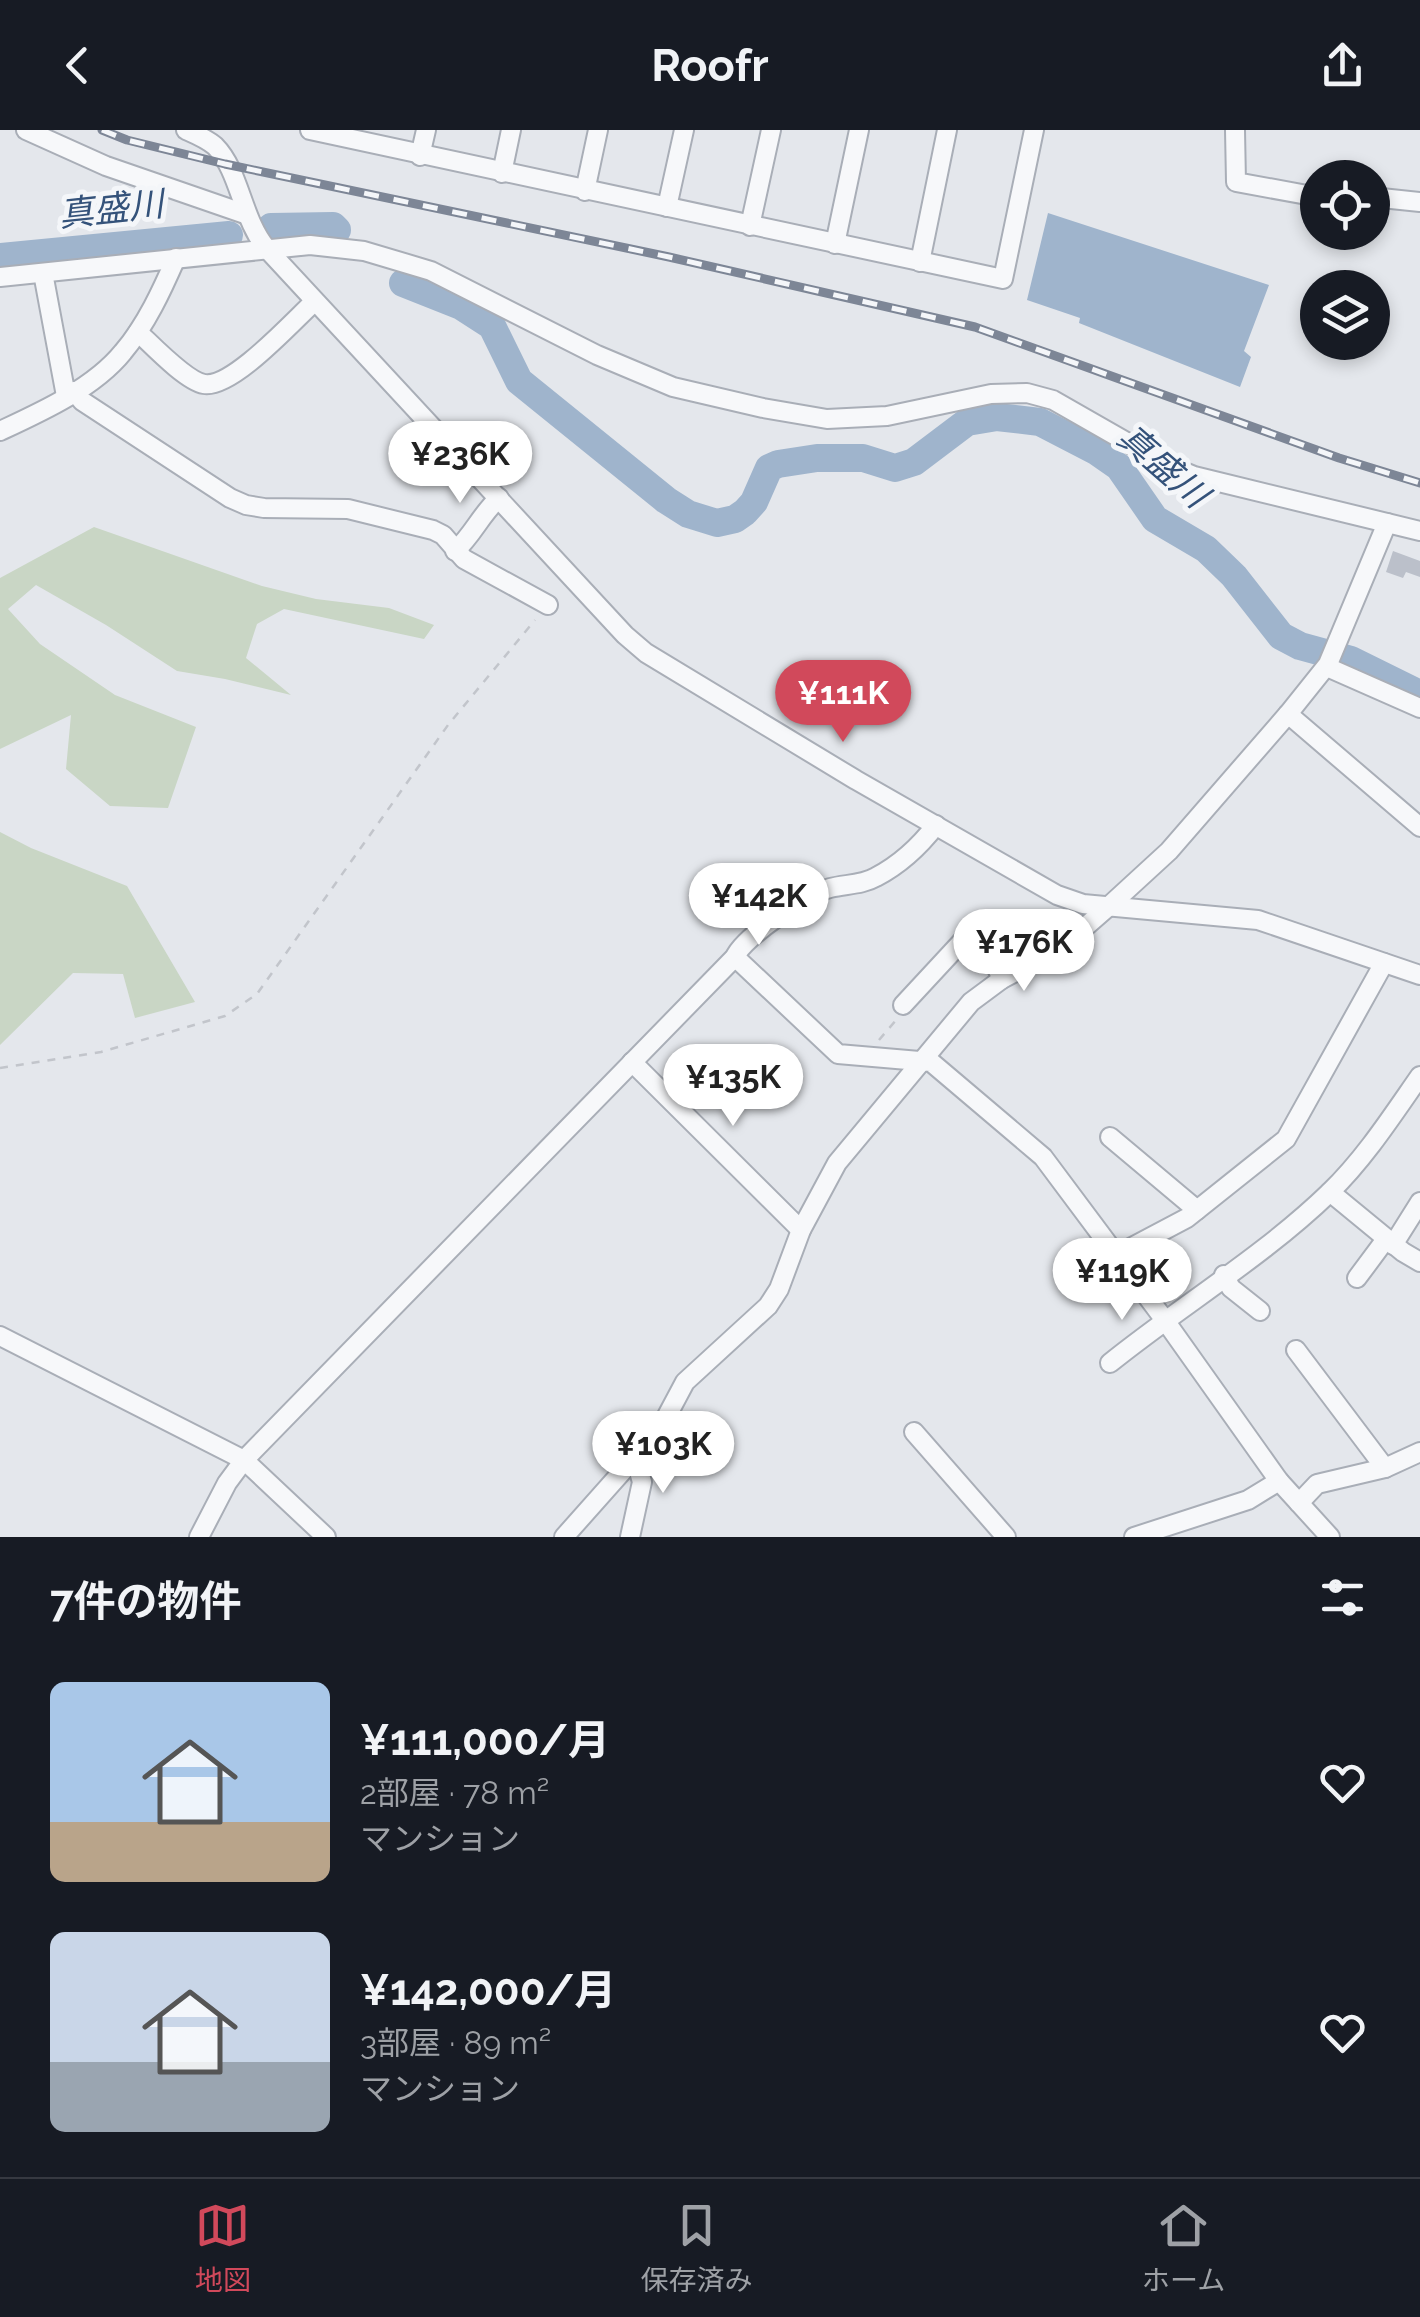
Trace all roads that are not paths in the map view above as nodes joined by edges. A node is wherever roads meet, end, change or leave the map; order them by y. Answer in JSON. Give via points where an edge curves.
{"nodes":[{"id":1,"x":26,"y":130,"type":"edge"},
{"id":2,"x":186,"y":130,"type":"edge"},
{"id":3,"x":310,"y":130,"type":"edge"},
{"id":4,"x":426,"y":130,"type":"edge"},
{"id":5,"x":511,"y":130,"type":"edge"},
{"id":6,"x":598,"y":130,"type":"edge"},
{"id":7,"x":684,"y":130,"type":"edge"},
{"id":8,"x":771,"y":130,"type":"edge"},
{"id":9,"x":859,"y":130,"type":"edge"},
{"id":10,"x":947,"y":130,"type":"edge"},
{"id":11,"x":1034,"y":130,"type":"edge"},
{"id":12,"x":1236,"y":130,"type":"edge"},
{"id":13,"x":339,"y":134,"type":"edge"},
{"id":14,"x":420,"y":156,"type":"junction"},
{"id":15,"x":502,"y":173,"type":"junction"},
{"id":16,"x":586,"y":191,"type":"junction"},
{"id":17,"x":1300,"y":194,"type":"edge"},
{"id":18,"x":1390,"y":199,"type":"edge"},
{"id":19,"x":1420,"y":202,"type":"edge"},
{"id":20,"x":668,"y":208,"type":"junction"},
{"id":21,"x":245,"y":214,"type":"junction"},
{"id":22,"x":750,"y":226,"type":"junction"},
{"id":23,"x":835,"y":244,"type":"junction"},
{"id":24,"x":267,"y":249,"type":"junction"},
{"id":25,"x":176,"y":258,"type":"junction"},
{"id":26,"x":920,"y":262,"type":"junction"},
{"id":27,"x":43,"y":273,"type":"junction"},
{"id":28,"x":0,"y":277,"type":"edge"},
{"id":29,"x":314,"y":302,"type":"junction"},
{"id":30,"x":138,"y":332,"type":"junction"},
{"id":31,"x":70,"y":394,"type":"junction"},
{"id":32,"x":0,"y":431,"type":"edge"},
{"id":33,"x":499,"y":498,"type":"junction"},
{"id":34,"x":1387,"y":524,"type":"junction"},
{"id":35,"x":1420,"y":531,"type":"edge"},
{"id":36,"x":455,"y":551,"type":"junction"},
{"id":37,"x":548,"y":605,"type":"road end"},
{"id":38,"x":1328,"y":665,"type":"junction"},
{"id":39,"x":1420,"y":708,"type":"edge"},
{"id":40,"x":1288,"y":714,"type":"junction"},
{"id":41,"x":936,"y":826,"type":"junction"},
{"id":42,"x":1420,"y":827,"type":"edge"},
{"id":43,"x":1108,"y":907,"type":"junction"},
{"id":44,"x":735,"y":957,"type":"junction"},
{"id":45,"x":1384,"y":963,"type":"junction"},
{"id":46,"x":1420,"y":975,"type":"edge"},
{"id":47,"x":1002,"y":978,"type":"junction"},
{"id":48,"x":903,"y":1006,"type":"road end"},
{"id":49,"x":632,"y":1062,"type":"junction"},
{"id":50,"x":919,"y":1062,"type":"junction"},
{"id":51,"x":1420,"y":1076,"type":"edge"},
{"id":52,"x":1110,"y":1137,"type":"dead end"},
{"id":53,"x":1330,"y":1192,"type":"junction"},
{"id":54,"x":1420,"y":1202,"type":"edge"},
{"id":55,"x":1197,"y":1210,"type":"junction"},
{"id":56,"x":801,"y":1230,"type":"junction"},
{"id":57,"x":1390,"y":1242,"type":"junction"},
{"id":58,"x":1117,"y":1255,"type":"junction"},
{"id":59,"x":1420,"y":1262,"type":"edge"},
{"id":60,"x":1224,"y":1276,"type":"junction"},
{"id":61,"x":1358,"y":1278,"type":"dead end"},
{"id":62,"x":1260,"y":1311,"type":"dead end"},
{"id":63,"x":1164,"y":1319,"type":"junction"},
{"id":64,"x":0,"y":1336,"type":"edge"},
{"id":65,"x":1296,"y":1350,"type":"dead end"},
{"id":66,"x":1110,"y":1363,"type":"dead end"},
{"id":67,"x":914,"y":1432,"type":"dead end"},
{"id":68,"x":1420,"y":1452,"type":"edge"},
{"id":69,"x":634,"y":1457,"type":"junction"},
{"id":70,"x":244,"y":1460,"type":"junction"},
{"id":71,"x":1385,"y":1468,"type":"junction"},
{"id":72,"x":1279,"y":1481,"type":"junction"},
{"id":73,"x":1299,"y":1503,"type":"junction"},
{"id":74,"x":199,"y":1537,"type":"edge"},
{"id":75,"x":326,"y":1537,"type":"edge"},
{"id":76,"x":564,"y":1537,"type":"edge"},
{"id":77,"x":630,"y":1537,"type":"edge"},
{"id":78,"x":1006,"y":1537,"type":"edge"},
{"id":79,"x":1134,"y":1537,"type":"edge"},
{"id":80,"x":1330,"y":1537,"type":"edge"}],
"edges":[{"from":1,"to":21,"type":"street"},
{"from":2,"to":21,"type":"street","via":[[216,147]]},
{"from":3,"to":13,"type":"street"},
{"from":4,"to":14,"type":"street"},
{"from":5,"to":15,"type":"street"},
{"from":6,"to":16,"type":"street"},
{"from":7,"to":20,"type":"street"},
{"from":8,"to":22,"type":"street"},
{"from":9,"to":23,"type":"street"},
{"from":10,"to":26,"type":"street"},
{"from":11,"to":26,"type":"street","via":[[1003,279]]},
{"from":12,"to":17,"type":"street","via":[[1236,182]]},
{"from":13,"to":14,"type":"street"},
{"from":14,"to":15,"type":"street"},
{"from":15,"to":16,"type":"street"},
{"from":16,"to":20,"type":"street"},
{"from":18,"to":19,"type":"street"},
{"from":20,"to":22,"type":"street"},
{"from":21,"to":24,"type":"street"},
{"from":22,"to":23,"type":"street"},
{"from":23,"to":26,"type":"street"},
{"from":24,"to":25,"type":"street"},
{"from":24,"to":29,"type":"street"},
{"from":24,"to":34,"type":"street","via":[[310,245],[398,260],[463,285],[637,373],[763,408],[855,419],[991,394],[1040,396],[1182,471]]},
{"from":25,"to":27,"type":"street"},
{"from":25,"to":30,"type":"street"},
{"from":27,"to":28,"type":"street"},
{"from":27,"to":31,"type":"street"},
{"from":29,"to":30,"type":"street","via":[[242,368],[212,384],[191,377]]},
{"from":29,"to":33,"type":"street"},
{"from":30,"to":31,"type":"street","via":[[115,361]]},
{"from":31,"to":32,"type":"street"},
{"from":31,"to":36,"type":"street","via":[[230,498],[264,508],[348,509],[432,530]]},
{"from":33,"to":36,"type":"street"},
{"from":33,"to":41,"type":"street","via":[[646,653]]},
{"from":34,"to":35,"type":"street"},
{"from":34,"to":38,"type":"street"},
{"from":36,"to":37,"type":"street"},
{"from":38,"to":39,"type":"street"},
{"from":38,"to":40,"type":"street"},
{"from":40,"to":42,"type":"street"},
{"from":40,"to":43,"type":"street","via":[[1169,850]]},
{"from":41,"to":43,"type":"street","via":[[1056,894]]},
{"from":41,"to":44,"type":"street","via":[[901,862],[868,881],[813,895],[744,943]]},
{"from":43,"to":45,"type":"street","via":[[1258,920]]},
{"from":43,"to":47,"type":"street","via":[[1060,948]]},
{"from":44,"to":49,"type":"street"},
{"from":44,"to":50,"type":"street","via":[[838,1054]]},
{"from":45,"to":46,"type":"street"},
{"from":45,"to":55,"type":"street","via":[[1286,1140]]},
{"from":47,"to":48,"type":"street","via":[[968,936]]},
{"from":47,"to":50,"type":"street","via":[[971,1002]]},
{"from":49,"to":56,"type":"street"},
{"from":49,"to":70,"type":"street"},
{"from":50,"to":56,"type":"street","via":[[837,1163]]},
{"from":50,"to":58,"type":"street","via":[[930,1062],[1043,1157]]},
{"from":51,"to":53,"type":"street"},
{"from":52,"to":55,"type":"street"},
{"from":53,"to":57,"type":"street"},
{"from":53,"to":60,"type":"street"},
{"from":54,"to":57,"type":"street"},
{"from":55,"to":58,"type":"street"},
{"from":56,"to":69,"type":"street","via":[[768,1306],[684,1382],[660,1429]]},
{"from":57,"to":59,"type":"street"},
{"from":57,"to":61,"type":"street"},
{"from":58,"to":63,"type":"street"},
{"from":60,"to":62,"type":"street"},
{"from":60,"to":63,"type":"street"},
{"from":63,"to":66,"type":"street"},
{"from":63,"to":72,"type":"street"},
{"from":64,"to":70,"type":"street"},
{"from":65,"to":71,"type":"street"},
{"from":67,"to":78,"type":"street"},
{"from":68,"to":71,"type":"street"},
{"from":69,"to":76,"type":"street"},
{"from":69,"to":77,"type":"street","via":[[642,1482]]},
{"from":70,"to":74,"type":"street"},
{"from":70,"to":75,"type":"street"},
{"from":71,"to":73,"type":"street","via":[[1317,1484]]},
{"from":72,"to":73,"type":"street"},
{"from":72,"to":79,"type":"street","via":[[1248,1500]]},
{"from":73,"to":80,"type":"street"}]}
